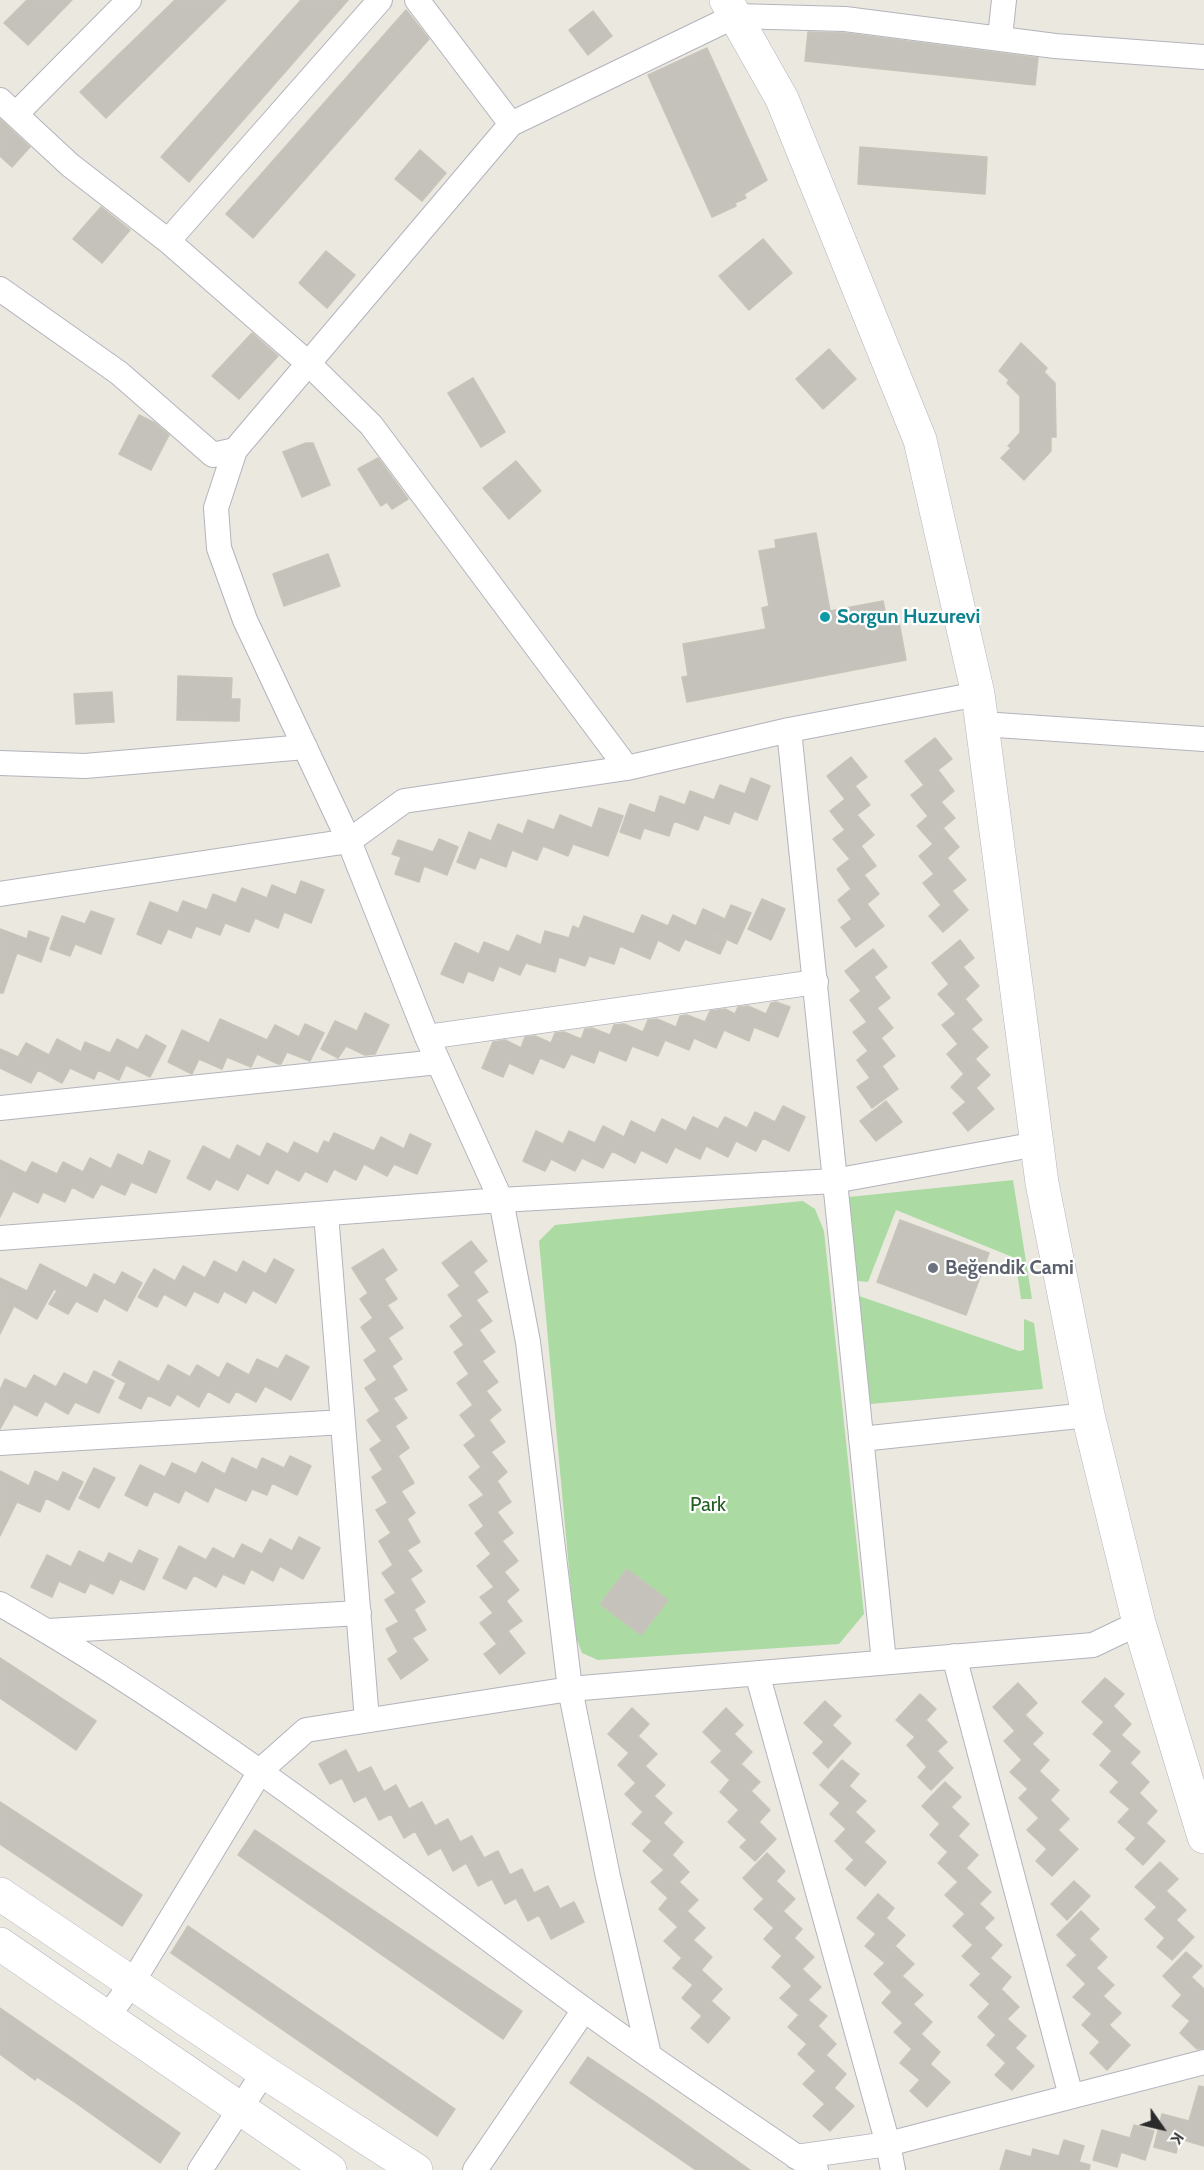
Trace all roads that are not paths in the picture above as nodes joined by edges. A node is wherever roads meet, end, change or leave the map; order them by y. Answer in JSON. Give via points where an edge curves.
{"nodes":[{"id":1,"x":129,"y":0,"type":"edge"},
{"id":2,"x":380,"y":0,"type":"edge"},
{"id":3,"x":417,"y":0,"type":"edge"},
{"id":4,"x":1004,"y":0,"type":"edge"},
{"id":5,"x":731,"y":8,"type":"edge"},
{"id":6,"x":846,"y":10,"type":"edge"},
{"id":7,"x":1000,"y":37,"type":"junction"},
{"id":8,"x":1204,"y":57,"type":"edge"},
{"id":9,"x":8,"y":107,"type":"edge"},
{"id":10,"x":511,"y":124,"type":"junction"},
{"id":11,"x":168,"y":241,"type":"junction"},
{"id":12,"x":0,"y":289,"type":"edge"},
{"id":13,"x":309,"y":364,"type":"junction"},
{"id":14,"x":235,"y":450,"type":"junction"},
{"id":15,"x":980,"y":709,"type":"junction"},
{"id":16,"x":789,"y":730,"type":"junction"},
{"id":17,"x":1204,"y":740,"type":"edge"},
{"id":18,"x":305,"y":747,"type":"junction"},
{"id":19,"x":0,"y":763,"type":"edge"},
{"id":20,"x":627,"y":768,"type":"junction"},
{"id":21,"x":349,"y":841,"type":"junction"},
{"id":22,"x":0,"y":894,"type":"edge"},
{"id":23,"x":816,"y":982,"type":"junction"},
{"id":24,"x":426,"y":1037,"type":"junction"},
{"id":25,"x":438,"y":1062,"type":"junction"},
{"id":26,"x":0,"y":1108,"type":"edge"},
{"id":27,"x":1037,"y":1144,"type":"junction"},
{"id":28,"x":834,"y":1181,"type":"junction"},
{"id":29,"x":501,"y":1200,"type":"junction"},
{"id":30,"x":326,"y":1214,"type":"junction"},
{"id":31,"x":0,"y":1238,"type":"edge"},
{"id":32,"x":1088,"y":1415,"type":"junction"},
{"id":33,"x":343,"y":1422,"type":"junction"},
{"id":34,"x":861,"y":1439,"type":"junction"},
{"id":35,"x":0,"y":1443,"type":"edge"},
{"id":36,"x":0,"y":1604,"type":"edge"},
{"id":37,"x":359,"y":1613,"type":"junction"},
{"id":38,"x":1139,"y":1623,"type":"junction"},
{"id":39,"x":48,"y":1632,"type":"junction"},
{"id":40,"x":954,"y":1656,"type":"junction"},
{"id":41,"x":884,"y":1662,"type":"junction"},
{"id":42,"x":757,"y":1673,"type":"junction"},
{"id":43,"x":570,"y":1689,"type":"junction"},
{"id":44,"x":367,"y":1720,"type":"junction"},
{"id":45,"x":261,"y":1770,"type":"junction"},
{"id":46,"x":1204,"y":1837,"type":"edge"},
{"id":47,"x":0,"y":1894,"type":"edge"},
{"id":48,"x":0,"y":1944,"type":"edge"},
{"id":49,"x":132,"y":1983,"type":"junction"},
{"id":50,"x":584,"y":2010,"type":"junction"},
{"id":51,"x":106,"y":2019,"type":"junction"},
{"id":52,"x":649,"y":2055,"type":"junction"},
{"id":53,"x":1204,"y":2062,"type":"edge"},
{"id":54,"x":264,"y":2072,"type":"junction"},
{"id":55,"x":1071,"y":2096,"type":"junction"},
{"id":56,"x":241,"y":2109,"type":"junction"},
{"id":57,"x":888,"y":2144,"type":"junction"},
{"id":58,"x":806,"y":2163,"type":"edge"},
{"id":59,"x":201,"y":2170,"type":"edge"},
{"id":60,"x":330,"y":2170,"type":"edge"},
{"id":61,"x":416,"y":2170,"type":"edge"},
{"id":62,"x":475,"y":2170,"type":"edge"},
{"id":63,"x":893,"y":2170,"type":"edge"}],
"edges":[{"from":1,"to":9,"type":"street"},
{"from":2,"to":11,"type":"street"},
{"from":3,"to":10,"type":"street"},
{"from":4,"to":7,"type":"street"},
{"from":5,"to":6,"type":"street"},
{"from":5,"to":10,"type":"street"},
{"from":5,"to":15,"type":"street","via":[[782,99],[920,440]]},
{"from":6,"to":7,"type":"street"},
{"from":7,"to":8,"type":"street","via":[[1054,46]]},
{"from":9,"to":11,"type":"street","via":[[70,165]]},
{"from":10,"to":13,"type":"street"},
{"from":11,"to":13,"type":"street"},
{"from":12,"to":14,"type":"street","via":[[119,373],[213,455]]},
{"from":13,"to":14,"type":"street"},
{"from":13,"to":20,"type":"street","via":[[371,425]]},
{"from":14,"to":18,"type":"street","via":[[216,508],[219,548],[245,620]]},
{"from":15,"to":16,"type":"street"},
{"from":15,"to":17,"type":"street"},
{"from":15,"to":27,"type":"street"},
{"from":16,"to":20,"type":"street"},
{"from":16,"to":23,"type":"street"},
{"from":18,"to":19,"type":"street","via":[[85,766]]},
{"from":18,"to":21,"type":"street"},
{"from":20,"to":21,"type":"street","via":[[404,801]]},
{"from":21,"to":22,"type":"street"},
{"from":21,"to":24,"type":"street"},
{"from":23,"to":24,"type":"street"},
{"from":23,"to":28,"type":"street"},
{"from":24,"to":25,"type":"street"},
{"from":25,"to":26,"type":"street"},
{"from":25,"to":29,"type":"street"},
{"from":27,"to":28,"type":"street"},
{"from":27,"to":32,"type":"street"},
{"from":28,"to":29,"type":"street"},
{"from":28,"to":34,"type":"street"},
{"from":29,"to":30,"type":"street"},
{"from":29,"to":43,"type":"street","via":[[528,1342]]},
{"from":30,"to":31,"type":"street"},
{"from":30,"to":33,"type":"street"},
{"from":32,"to":34,"type":"street"},
{"from":32,"to":38,"type":"street"},
{"from":33,"to":35,"type":"street"},
{"from":33,"to":37,"type":"street"},
{"from":34,"to":41,"type":"street"},
{"from":36,"to":39,"type":"street"},
{"from":37,"to":39,"type":"street"},
{"from":37,"to":44,"type":"street"},
{"from":38,"to":40,"type":"street","via":[[1093,1645]]},
{"from":38,"to":46,"type":"street"},
{"from":39,"to":45,"type":"street"},
{"from":40,"to":41,"type":"street"},
{"from":40,"to":55,"type":"street"},
{"from":41,"to":42,"type":"street"},
{"from":42,"to":43,"type":"street"},
{"from":42,"to":57,"type":"street"},
{"from":43,"to":44,"type":"street"},
{"from":43,"to":52,"type":"street"},
{"from":44,"to":45,"type":"street","via":[[306,1730]]},
{"from":45,"to":49,"type":"street"},
{"from":45,"to":50,"type":"street"},
{"from":47,"to":49,"type":"street"},
{"from":48,"to":51,"type":"street"},
{"from":49,"to":51,"type":"street"},
{"from":49,"to":54,"type":"street"},
{"from":50,"to":52,"type":"street"},
{"from":50,"to":62,"type":"street"},
{"from":51,"to":56,"type":"street"},
{"from":52,"to":58,"type":"street"},
{"from":53,"to":55,"type":"street"},
{"from":54,"to":56,"type":"street"},
{"from":54,"to":61,"type":"street"},
{"from":55,"to":57,"type":"street"},
{"from":56,"to":59,"type":"street"},
{"from":56,"to":60,"type":"street"},
{"from":57,"to":58,"type":"street"},
{"from":57,"to":63,"type":"street"}]}
